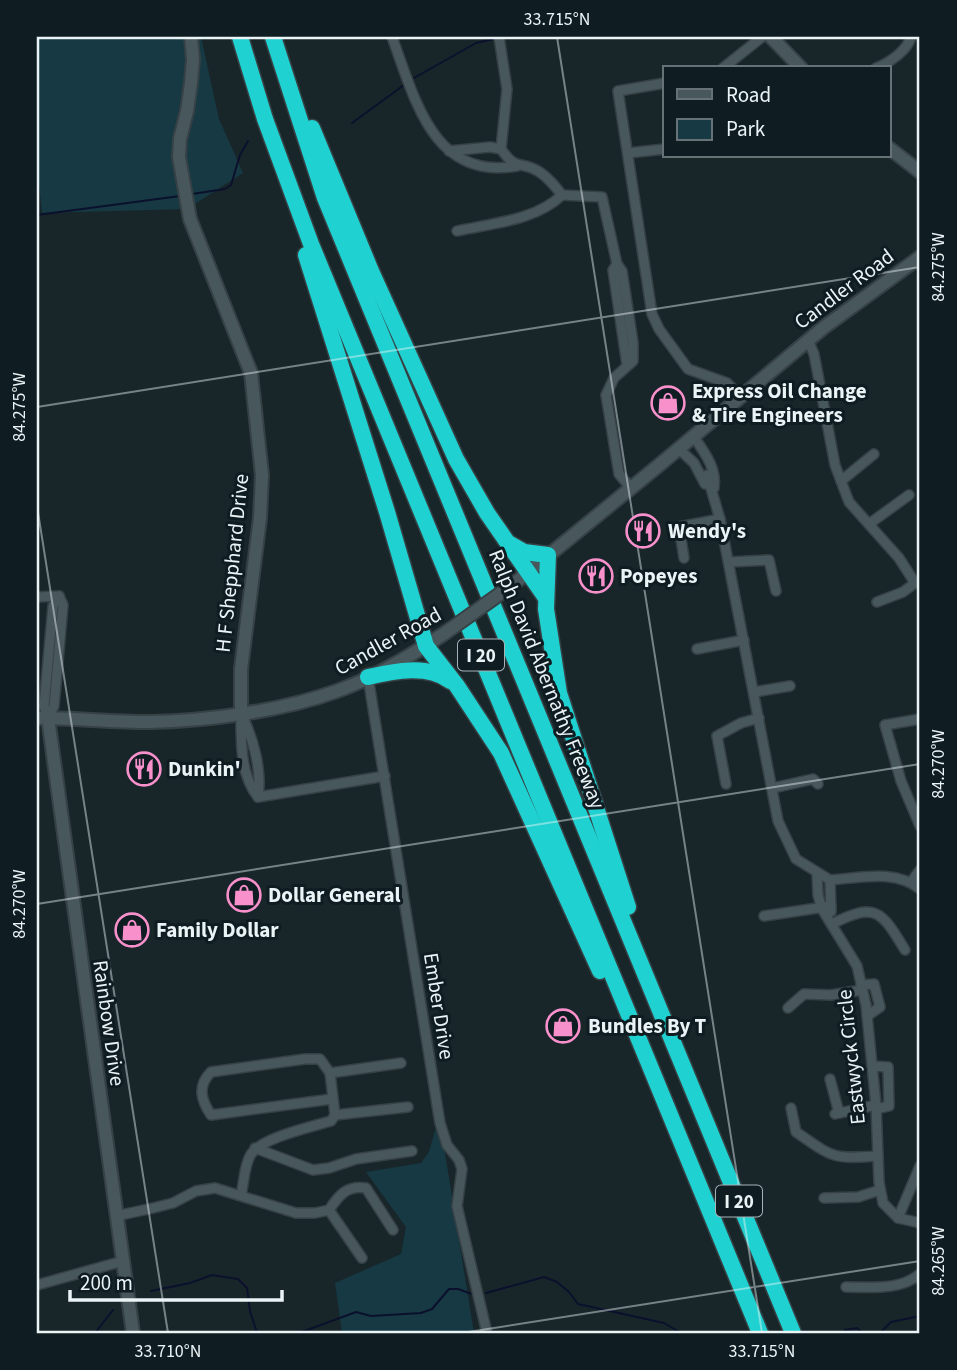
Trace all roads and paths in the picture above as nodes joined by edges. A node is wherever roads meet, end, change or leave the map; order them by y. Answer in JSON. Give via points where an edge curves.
{"nodes":[{"id":1,"x":191,"y":37,"type":"edge"},
{"id":2,"x":240,"y":37,"type":"edge"},
{"id":3,"x":274,"y":37,"type":"edge"},
{"id":4,"x":392,"y":37,"type":"edge"},
{"id":5,"x":499,"y":37,"type":"edge"},
{"id":6,"x":762,"y":37,"type":"edge"},
{"id":7,"x":771,"y":37,"type":"edge"},
{"id":8,"x":911,"y":37,"type":"edge"},
{"id":9,"x":726,"y":66,"type":"edge"},
{"id":10,"x":799,"y":66,"type":"edge"},
{"id":11,"x":881,"y":66,"type":"edge"},
{"id":12,"x":663,"y":83,"type":"edge"},
{"id":13,"x":265,"y":119,"type":"junction"},
{"id":14,"x":502,"y":149,"type":"junction"},
{"id":15,"x":663,"y":149,"type":"edge"},
{"id":16,"x":890,"y":149,"type":"edge"},
{"id":17,"x":449,"y":152,"type":"junction"},
{"id":18,"x":628,"y":153,"type":"junction"},
{"id":19,"x":517,"y":166,"type":"junction"},
{"id":20,"x":918,"y":166,"type":"edge"},
{"id":21,"x":562,"y":195,"type":"junction"},
{"id":22,"x":457,"y":231,"type":"dead end"},
{"id":23,"x":920,"y":257,"type":"edge"},
{"id":24,"x":808,"y":340,"type":"junction"},
{"id":25,"x":741,"y":397,"type":"junction"},
{"id":26,"x":694,"y":437,"type":"junction"},
{"id":27,"x":679,"y":449,"type":"junction"},
{"id":28,"x":874,"y":454,"type":"dead end"},
{"id":29,"x":707,"y":473,"type":"junction"},
{"id":30,"x":841,"y":481,"type":"junction"},
{"id":31,"x":631,"y":488,"type":"junction"},
{"id":32,"x":909,"y":495,"type":"dead end"},
{"id":33,"x":720,"y":519,"type":"junction"},
{"id":34,"x":869,"y":524,"type":"junction"},
{"id":35,"x":508,"y":542,"type":"junction"},
{"id":36,"x":548,"y":555,"type":"junction"},
{"id":37,"x":684,"y":558,"type":"dead end"},
{"id":38,"x":729,"y":562,"type":"junction"},
{"id":39,"x":528,"y":571,"type":"junction"},
{"id":40,"x":776,"y":591,"type":"dead end"},
{"id":41,"x":37,"y":597,"type":"edge"},
{"id":42,"x":546,"y":598,"type":"junction"},
{"id":43,"x":877,"y":602,"type":"dead end"},
{"id":44,"x":744,"y":640,"type":"junction"},
{"id":45,"x":426,"y":646,"type":"junction"},
{"id":46,"x":697,"y":649,"type":"dead end"},
{"id":47,"x":369,"y":677,"type":"junction"},
{"id":48,"x":790,"y":685,"type":"dead end"},
{"id":49,"x":457,"y":686,"type":"junction"},
{"id":50,"x":754,"y":692,"type":"junction"},
{"id":51,"x":241,"y":713,"type":"junction"},
{"id":52,"x":42,"y":718,"type":"edge"},
{"id":53,"x":759,"y":718,"type":"junction"},
{"id":54,"x":920,"y":719,"type":"edge"},
{"id":55,"x":385,"y":776,"type":"junction"},
{"id":56,"x":726,"y":784,"type":"dead end"},
{"id":57,"x":818,"y":784,"type":"dead end"},
{"id":58,"x":772,"y":788,"type":"junction"},
{"id":59,"x":920,"y":826,"type":"edge"},
{"id":60,"x":920,"y":870,"type":"edge"},
{"id":61,"x":817,"y":873,"type":"junction"},
{"id":62,"x":830,"y":880,"type":"junction"},
{"id":63,"x":911,"y":881,"type":"junction"},
{"id":64,"x":920,"y":889,"type":"edge"},
{"id":65,"x":826,"y":907,"type":"junction"},
{"id":66,"x":764,"y":916,"type":"dead end"},
{"id":67,"x":832,"y":924,"type":"junction"},
{"id":68,"x":905,"y":950,"type":"dead end"},
{"id":69,"x":862,"y":987,"type":"junction"},
{"id":70,"x":788,"y":1008,"type":"dead end"},
{"id":71,"x":401,"y":1063,"type":"dead end"},
{"id":72,"x":872,"y":1066,"type":"junction"},
{"id":73,"x":685,"y":1068,"type":"junction"},
{"id":74,"x":330,"y":1073,"type":"junction"},
{"id":75,"x":830,"y":1079,"type":"dead end"},
{"id":76,"x":332,"y":1099,"type":"junction"},
{"id":77,"x":408,"y":1107,"type":"dead end"},
{"id":78,"x":876,"y":1107,"type":"junction"},
{"id":79,"x":791,"y":1108,"type":"dead end"},
{"id":80,"x":335,"y":1115,"type":"junction"},
{"id":81,"x":255,"y":1149,"type":"junction"},
{"id":82,"x":411,"y":1151,"type":"dead end"},
{"id":83,"x":878,"y":1156,"type":"junction"},
{"id":84,"x":920,"y":1166,"type":"edge"},
{"id":85,"x":880,"y":1190,"type":"junction"},
{"id":86,"x":701,"y":1191,"type":"junction"},
{"id":87,"x":241,"y":1195,"type":"junction"},
{"id":88,"x":824,"y":1198,"type":"dead end"},
{"id":89,"x":329,"y":1210,"type":"junction"},
{"id":90,"x":116,"y":1216,"type":"junction"},
{"id":91,"x":898,"y":1218,"type":"junction"},
{"id":92,"x":920,"y":1223,"type":"edge"},
{"id":93,"x":393,"y":1230,"type":"dead end"},
{"id":94,"x":362,"y":1258,"type":"dead end"},
{"id":95,"x":123,"y":1261,"type":"junction"},
{"id":96,"x":920,"y":1274,"type":"edge"},
{"id":97,"x":37,"y":1285,"type":"edge"},
{"id":98,"x":846,"y":1287,"type":"dead end"},
{"id":99,"x":133,"y":1333,"type":"edge"},
{"id":100,"x":487,"y":1333,"type":"edge"},
{"id":101,"x":760,"y":1333,"type":"edge"},
{"id":102,"x":793,"y":1333,"type":"edge"}],
"edges":[{"from":1,"to":51,"type":"street","name":"H F Shepphard Drive","via":[[191,83],[179,157],[190,219],[251,373],[262,475],[241,669]]},
{"from":2,"to":13,"type":"highway","number":"I 20"},
{"from":3,"to":35,"type":"highway","via":[[423,387],[471,487]]},
{"from":3,"to":73,"type":"highway","name":"Ralph David Abernathy Freeway","number":"I 20","via":[[326,198]]},
{"from":4,"to":17,"type":"street","via":[[419,110]]},
{"from":5,"to":14,"type":"street","via":[[507,89]]},
{"from":6,"to":9,"type":"street"},
{"from":7,"to":10,"type":"street"},
{"from":8,"to":11,"type":"street"},
{"from":12,"to":18,"type":"street","via":[[618,91]]},
{"from":13,"to":45,"type":"highway"},
{"from":13,"to":86,"type":"highway","number":"I 20","via":[[311,244]]},
{"from":14,"to":17,"type":"street"},
{"from":14,"to":19,"type":"street"},
{"from":15,"to":18,"type":"street"},
{"from":16,"to":20,"type":"street"},
{"from":17,"to":19,"type":"street","via":[[488,169]]},
{"from":18,"to":25,"type":"street","via":[[653,318],[688,369],[727,383]]},
{"from":19,"to":21,"type":"street","via":[[536,169]]},
{"from":21,"to":22,"type":"street","via":[[537,213]]},
{"from":21,"to":31,"type":"street","via":[[602,197],[622,271],[633,361],[608,386],[606,395],[619,474]]},
{"from":23,"to":24,"type":"street","name":"Candler Road"},
{"from":24,"to":25,"type":"street","name":"Candler Road"},
{"from":24,"to":30,"type":"street"},
{"from":25,"to":26,"type":"street","name":"Candler Road"},
{"from":26,"to":27,"type":"street","name":"Candler Road"},
{"from":26,"to":29,"type":"street"},
{"from":27,"to":29,"type":"street"},
{"from":27,"to":31,"type":"street","name":"Candler Road"},
{"from":28,"to":30,"type":"street"},
{"from":29,"to":33,"type":"street","via":[[715,479],[713,493]]},
{"from":30,"to":34,"type":"street","via":[[849,502]]},
{"from":31,"to":36,"type":"street","name":"Candler Road"},
{"from":32,"to":34,"type":"street"},
{"from":33,"to":37,"type":"street","via":[[679,527]]},
{"from":33,"to":38,"type":"street"},
{"from":34,"to":43,"type":"street","via":[[915,583]]},
{"from":35,"to":36,"type":"highway","via":[[524,552]]},
{"from":35,"to":39,"type":"highway"},
{"from":36,"to":39,"type":"street","name":"Candler Road"},
{"from":36,"to":42,"type":"highway"},
{"from":38,"to":40,"type":"street","via":[[769,560]]},
{"from":38,"to":44,"type":"street"},
{"from":39,"to":42,"type":"highway"},
{"from":39,"to":45,"type":"street","name":"Candler Road","bridge":true},
{"from":41,"to":52,"type":"street","via":[[59,596],[53,606]]},
{"from":42,"to":73,"type":"highway","via":[[559,692]]},
{"from":44,"to":46,"type":"street"},
{"from":44,"to":50,"type":"street"},
{"from":45,"to":47,"type":"street","name":"Candler Road"},
{"from":45,"to":49,"type":"highway"},
{"from":47,"to":49,"type":"highway","via":[[433,672]]},
{"from":47,"to":51,"type":"street","name":"Candler Road","via":[[314,698]]},
{"from":47,"to":55,"type":"street","name":"Ember Drive"},
{"from":48,"to":50,"type":"street"},
{"from":49,"to":86,"type":"highway","via":[[500,753]]},
{"from":50,"to":53,"type":"street"},
{"from":51,"to":52,"type":"street","name":"Candler Road","via":[[146,722]]},
{"from":51,"to":55,"type":"street","via":[[252,737],[258,797]]},
{"from":52,"to":90,"type":"street","name":"Rainbow Drive"},
{"from":53,"to":56,"type":"street","via":[[717,736]]},
{"from":53,"to":58,"type":"street"},
{"from":54,"to":59,"type":"street","via":[[885,726]]},
{"from":55,"to":100,"type":"street","name":"Ember Drive","via":[[440,1123],[462,1169],[457,1206]]},
{"from":57,"to":58,"type":"street","via":[[813,779]]},
{"from":58,"to":61,"type":"street","via":[[778,821],[796,859]]},
{"from":60,"to":63,"type":"street"},
{"from":61,"to":62,"type":"street"},
{"from":61,"to":65,"type":"street"},
{"from":62,"to":63,"type":"street","via":[[887,876]]},
{"from":62,"to":65,"type":"street","name":"Eastwyck Circle"},
{"from":63,"to":64,"type":"street"},
{"from":65,"to":66,"type":"street"},
{"from":65,"to":67,"type":"street","name":"Eastwyck Circle"},
{"from":67,"to":68,"type":"street","via":[[863,912],[879,914]]},
{"from":67,"to":69,"type":"street","name":"Eastwyck Circle","via":[[857,966]]},
{"from":69,"to":70,"type":"street","via":[[831,995],[804,994]]},
{"from":69,"to":72,"type":"street","name":"Eastwyck Circle","via":[[874,984],[880,1007],[867,1016]]},
{"from":71,"to":74,"type":"street"},
{"from":72,"to":78,"type":"street","name":"Eastwyck Circle"},
{"from":72,"to":78,"type":"street","via":[[888,1067],[888,1106]]},
{"from":73,"to":102,"type":"highway","name":"Ralph David Abernathy Freeway","number":"I 20"},
{"from":74,"to":76,"type":"street"},
{"from":74,"to":76,"type":"street","via":[[320,1059],[211,1072],[201,1091],[211,1115]]},
{"from":75,"to":78,"type":"street","via":[[837,1114]]},
{"from":76,"to":80,"type":"street"},
{"from":77,"to":80,"type":"street"},
{"from":78,"to":83,"type":"street","name":"Eastwyck Circle"},
{"from":79,"to":83,"type":"street","via":[[796,1132],[822,1151],[835,1157]]},
{"from":80,"to":81,"type":"street","via":[[331,1121]]},
{"from":81,"to":82,"type":"street","via":[[313,1170]]},
{"from":81,"to":87,"type":"street"},
{"from":83,"to":85,"type":"street","name":"Eastwyck Circle"},
{"from":84,"to":91,"type":"street"},
{"from":85,"to":88,"type":"street","via":[[859,1197]]},
{"from":85,"to":91,"type":"street","name":"Eastwyck Circle","via":[[883,1203]]},
{"from":86,"to":101,"type":"highway","number":"I 20"},
{"from":87,"to":89,"type":"street","via":[[296,1213]]},
{"from":87,"to":90,"type":"street","via":[[215,1188],[196,1191],[173,1203]]},
{"from":89,"to":93,"type":"street","via":[[339,1195],[355,1186],[366,1188]]},
{"from":89,"to":94,"type":"street"},
{"from":90,"to":95,"type":"street","name":"Rainbow Drive"},
{"from":91,"to":92,"type":"street"},
{"from":95,"to":97,"type":"street"},
{"from":95,"to":99,"type":"street","name":"Rainbow Drive"},
{"from":96,"to":98,"type":"street","via":[[892,1287]]}]}
